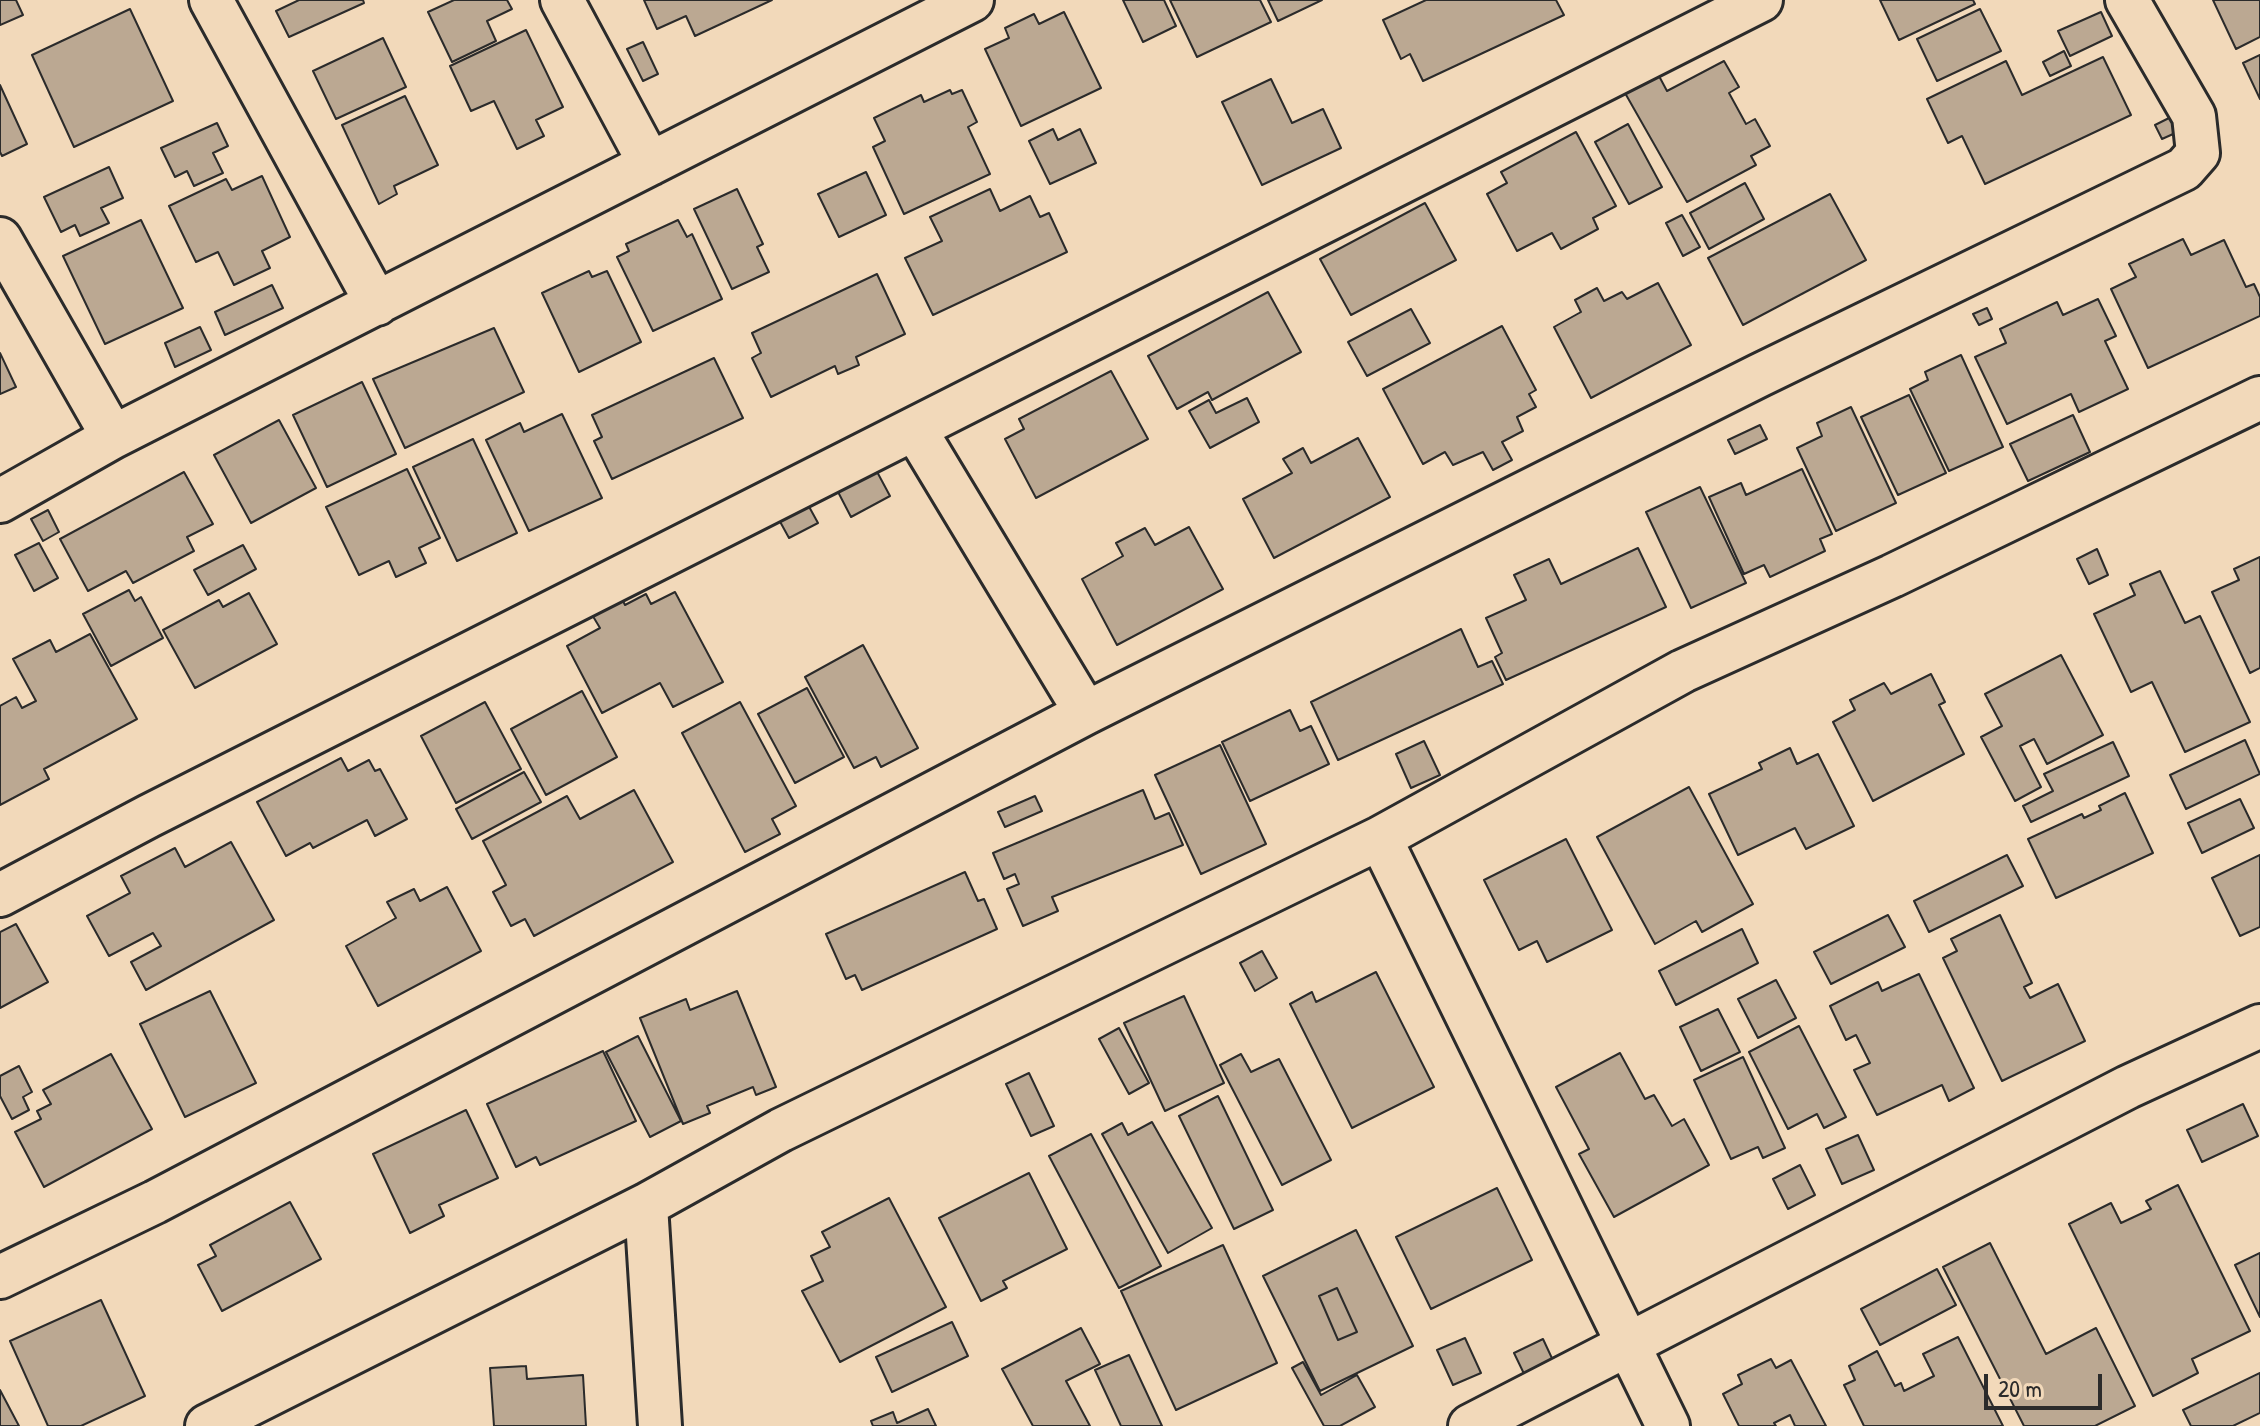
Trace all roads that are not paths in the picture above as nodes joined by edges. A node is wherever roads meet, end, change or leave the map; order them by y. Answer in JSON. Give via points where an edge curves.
{"nodes":[{"id":1,"x":211,"y":0,"type":"edge"},
{"id":2,"x":562,"y":0,"type":"edge"},
{"id":3,"x":972,"y":0,"type":"edge"},
{"id":4,"x":1761,"y":0,"type":"edge"},
{"id":5,"x":2127,"y":0,"type":"edge"},
{"id":6,"x":908,"y":14,"type":"edge"},
{"id":7,"x":650,"y":164,"type":"junction"},
{"id":8,"x":0,"y":239,"type":"edge"},
{"id":9,"x":377,"y":304,"type":"junction"},
{"id":10,"x":2260,"y":398,"type":"edge"},
{"id":11,"x":916,"y":431,"type":"junction"},
{"id":12,"x":113,"y":437,"type":"junction"},
{"id":13,"x":0,"y":501,"type":"edge"},
{"id":14,"x":1086,"y":713,"type":"junction"},
{"id":15,"x":1380,"y":838,"type":"junction"},
{"id":16,"x":0,"y":895,"type":"edge"},
{"id":17,"x":2260,"y":1026,"type":"edge"},
{"id":18,"x":646,"y":1205,"type":"junction"},
{"id":19,"x":0,"y":1277,"type":"edge"},
{"id":20,"x":1629,"y":1345,"type":"junction"},
{"id":21,"x":207,"y":1426,"type":"edge"},
{"id":22,"x":660,"y":1426,"type":"edge"},
{"id":23,"x":1470,"y":1426,"type":"edge"},
{"id":24,"x":1668,"y":1426,"type":"edge"}],
"edges":[{"from":1,"to":9,"type":"street"},
{"from":2,"to":7,"type":"street"},
{"from":3,"to":6,"type":"street"},
{"from":4,"to":11,"type":"street"},
{"from":5,"to":14,"type":"street","via":[[2194,116],[2198,153],[2184,169]]},
{"from":6,"to":7,"type":"street"},
{"from":7,"to":9,"type":"street"},
{"from":8,"to":12,"type":"street"},
{"from":9,"to":12,"type":"street"},
{"from":10,"to":15,"type":"street","via":[[1683,671]]},
{"from":11,"to":14,"type":"street"},
{"from":11,"to":16,"type":"street"},
{"from":12,"to":13,"type":"street"},
{"from":14,"to":19,"type":"street","via":[[155,1202]]},
{"from":15,"to":18,"type":"street","via":[[781,1130]]},
{"from":15,"to":20,"type":"street"},
{"from":17,"to":20,"type":"street","via":[[2128,1087]]},
{"from":18,"to":21,"type":"street"},
{"from":18,"to":22,"type":"street"},
{"from":20,"to":23,"type":"street"},
{"from":20,"to":24,"type":"street"}]}
